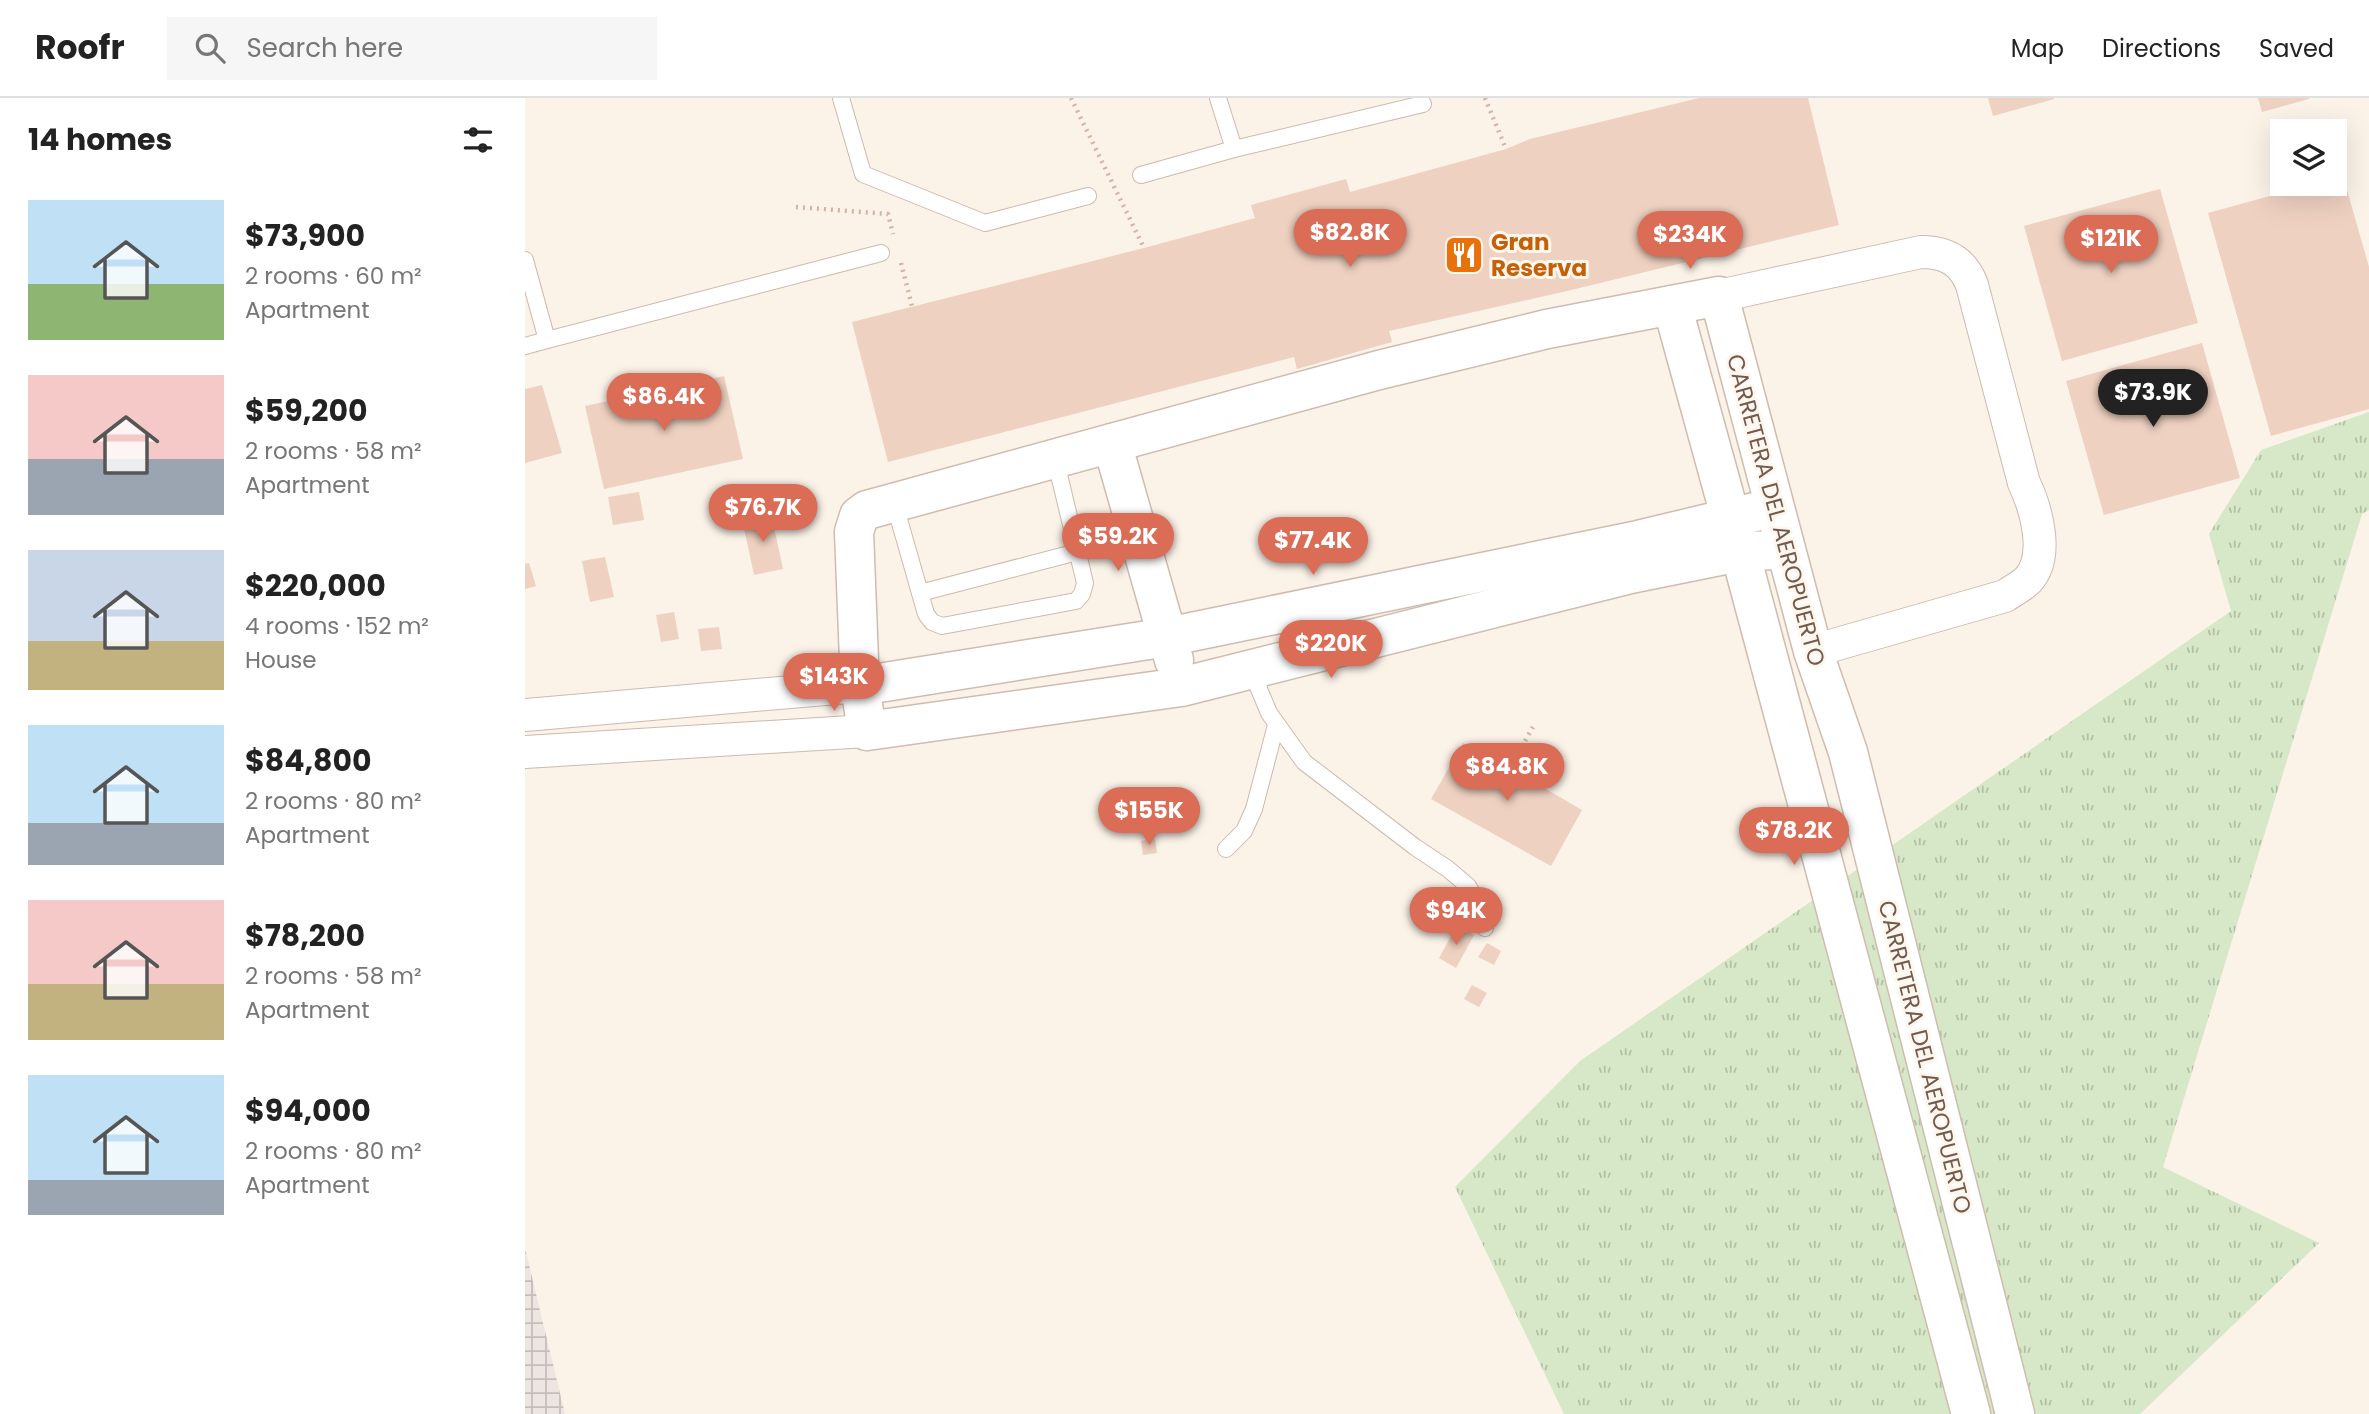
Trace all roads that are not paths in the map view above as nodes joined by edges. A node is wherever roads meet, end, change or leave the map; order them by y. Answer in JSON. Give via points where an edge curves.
{"nodes":[{"id":1,"x":841,"y":98,"type":"edge"},
{"id":2,"x":1218,"y":98,"type":"edge"},
{"id":3,"x":1423,"y":104,"type":"dead end"},
{"id":4,"x":1234,"y":149,"type":"junction"},
{"id":5,"x":1141,"y":175,"type":"dead end"},
{"id":6,"x":1088,"y":196,"type":"dead end"},
{"id":7,"x":881,"y":253,"type":"dead end"},
{"id":8,"x":525,"y":260,"type":"edge"},
{"id":9,"x":1719,"y":296,"type":"junction"},
{"id":10,"x":1672,"y":305,"type":"junction"},
{"id":11,"x":547,"y":340,"type":"junction"},
{"id":12,"x":525,"y":346,"type":"edge"},
{"id":13,"x":1112,"y":443,"type":"junction"},
{"id":14,"x":1055,"y":458,"type":"junction"},
{"id":15,"x":894,"y":502,"type":"junction"},
{"id":16,"x":1774,"y":507,"type":"junction"},
{"id":17,"x":1736,"y":535,"type":"junction"},
{"id":18,"x":1785,"y":549,"type":"junction"},
{"id":19,"x":1077,"y":552,"type":"junction"},
{"id":20,"x":920,"y":593,"type":"junction"},
{"id":21,"x":1167,"y":637,"type":"junction"},
{"id":22,"x":1813,"y":652,"type":"junction"},
{"id":23,"x":1254,"y":669,"type":"junction"},
{"id":24,"x":860,"y":686,"type":"junction"},
{"id":25,"x":1181,"y":687,"type":"junction"},
{"id":26,"x":525,"y":715,"type":"edge"},
{"id":27,"x":1276,"y":725,"type":"junction"},
{"id":28,"x":867,"y":731,"type":"junction"},
{"id":29,"x":525,"y":752,"type":"edge"},
{"id":30,"x":1226,"y":849,"type":"dead end"},
{"id":31,"x":1485,"y":928,"type":"dead end"},
{"id":32,"x":1971,"y":1414,"type":"edge"},
{"id":33,"x":2015,"y":1414,"type":"edge"}],
"edges":[{"from":1,"to":6,"type":"lane","via":[[863,174],[985,223]]},
{"from":2,"to":4,"type":"lane"},
{"from":3,"to":4,"type":"lane"},
{"from":4,"to":5,"type":"lane"},
{"from":7,"to":11,"type":"lane"},
{"from":8,"to":11,"type":"lane"},
{"from":9,"to":10,"type":"street"},
{"from":9,"to":16,"type":"street","name":"CARRETERA DEL AEROPUERTO"},
{"from":9,"to":22,"type":"street","via":[[1921,252],[1937,252],[1959,263],[1972,285],[2039,529],[2036,567],[2028,580],[2005,596]]},
{"from":10,"to":13,"type":"street","via":[[1547,329],[1379,370]]},
{"from":10,"to":17,"type":"street","name":"CARRETERA DEL AEROPUERTO"},
{"from":11,"to":12,"type":"lane"},
{"from":13,"to":14,"type":"street"},
{"from":13,"to":21,"type":"street"},
{"from":14,"to":15,"type":"street"},
{"from":14,"to":19,"type":"lane"},
{"from":15,"to":20,"type":"lane"},
{"from":15,"to":24,"type":"street","via":[[867,510],[859,516],[854,532]]},
{"from":16,"to":17,"type":"street"},
{"from":16,"to":18,"type":"street","name":"CARRETERA DEL AEROPUERTO"},
{"from":17,"to":18,"type":"street"},
{"from":17,"to":21,"type":"street","via":[[1638,540]]},
{"from":17,"to":23,"type":"street","via":[[1626,575]]},
{"from":17,"to":32,"type":"street","name":"CARRETERA DEL AEROPUERTO"},
{"from":18,"to":22,"type":"street","name":"CARRETERA DEL AEROPUERTO"},
{"from":19,"to":20,"type":"lane"},
{"from":19,"to":20,"type":"lane","via":[[1085,583],[1076,601],[942,626],[926,614]]},
{"from":21,"to":24,"type":"street"},
{"from":21,"to":25,"type":"street"},
{"from":22,"to":33,"type":"street","name":"CARRETERA DEL AEROPUERTO","via":[[1848,752]]},
{"from":23,"to":25,"type":"street"},
{"from":23,"to":27,"type":"lane"},
{"from":24,"to":26,"type":"street"},
{"from":24,"to":28,"type":"street"},
{"from":25,"to":28,"type":"street"},
{"from":27,"to":30,"type":"lane","via":[[1254,809],[1244,831]]},
{"from":27,"to":31,"type":"lane","via":[[1304,762],[1468,886],[1482,909]]},
{"from":28,"to":29,"type":"street"}]}
